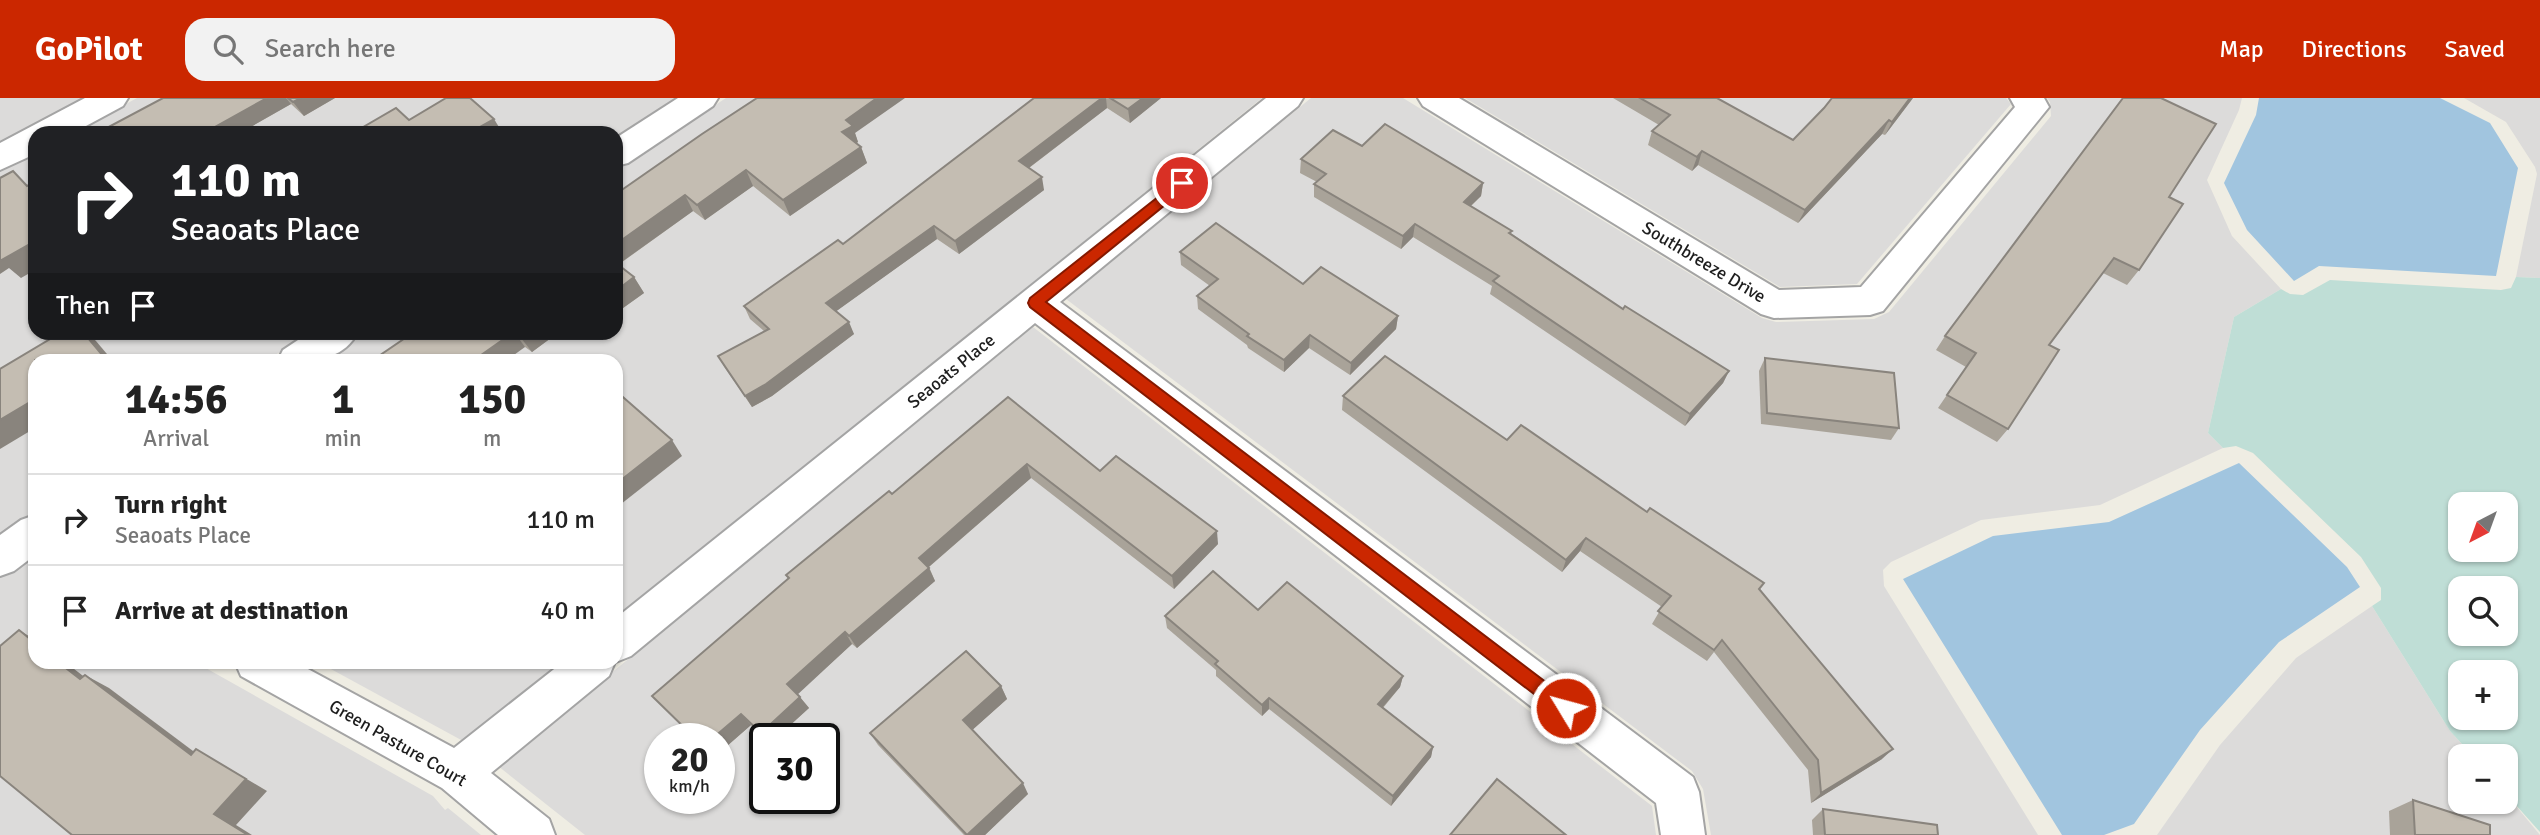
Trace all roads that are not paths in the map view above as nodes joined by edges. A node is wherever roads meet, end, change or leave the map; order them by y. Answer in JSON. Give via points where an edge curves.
{"nodes":[{"id":1,"x":112,"y":98,"type":"edge"},
{"id":2,"x":702,"y":98,"type":"edge"},
{"id":3,"x":1287,"y":98,"type":"edge"},
{"id":4,"x":1434,"y":98,"type":"edge"},
{"id":5,"x":2026,"y":98,"type":"edge"},
{"id":6,"x":59,"y":126,"type":"edge"},
{"id":7,"x":28,"y":143,"type":"edge"},
{"id":8,"x":623,"y":149,"type":"edge"},
{"id":9,"x":0,"y":158,"type":"edge"},
{"id":10,"x":1035,"y":303,"type":"junction"},
{"id":11,"x":327,"y":340,"type":"edge"},
{"id":12,"x":305,"y":354,"type":"edge"},
{"id":13,"x":28,"y":537,"type":"edge"},
{"id":14,"x":0,"y":558,"type":"edge"},
{"id":15,"x":623,"y":637,"type":"edge"},
{"id":16,"x":269,"y":669,"type":"edge"},
{"id":17,"x":585,"y":669,"type":"edge"},
{"id":18,"x":457,"y":773,"type":"junction"},
{"id":19,"x":533,"y":835,"type":"edge"},
{"id":20,"x":1684,"y":835,"type":"edge"}],
"edges":[{"from":1,"to":6,"type":"street"},
{"from":2,"to":8,"type":"street"},
{"from":3,"to":10,"type":"street","name":"Seaoats Place"},
{"from":4,"to":5,"type":"street","name":"Southbreeze Drive","via":[[1774,304],[1871,301],[2033,107]]},
{"from":7,"to":9,"type":"street"},
{"from":10,"to":15,"type":"street","name":"Seaoats Place"},
{"from":10,"to":20,"type":"street","via":[[1677,792]]},
{"from":11,"to":12,"type":"street"},
{"from":13,"to":14,"type":"street"},
{"from":16,"to":18,"type":"street","name":"Green Pasture Court"},
{"from":17,"to":18,"type":"street"},
{"from":18,"to":19,"type":"street","name":"Green Pasture Court"}]}
